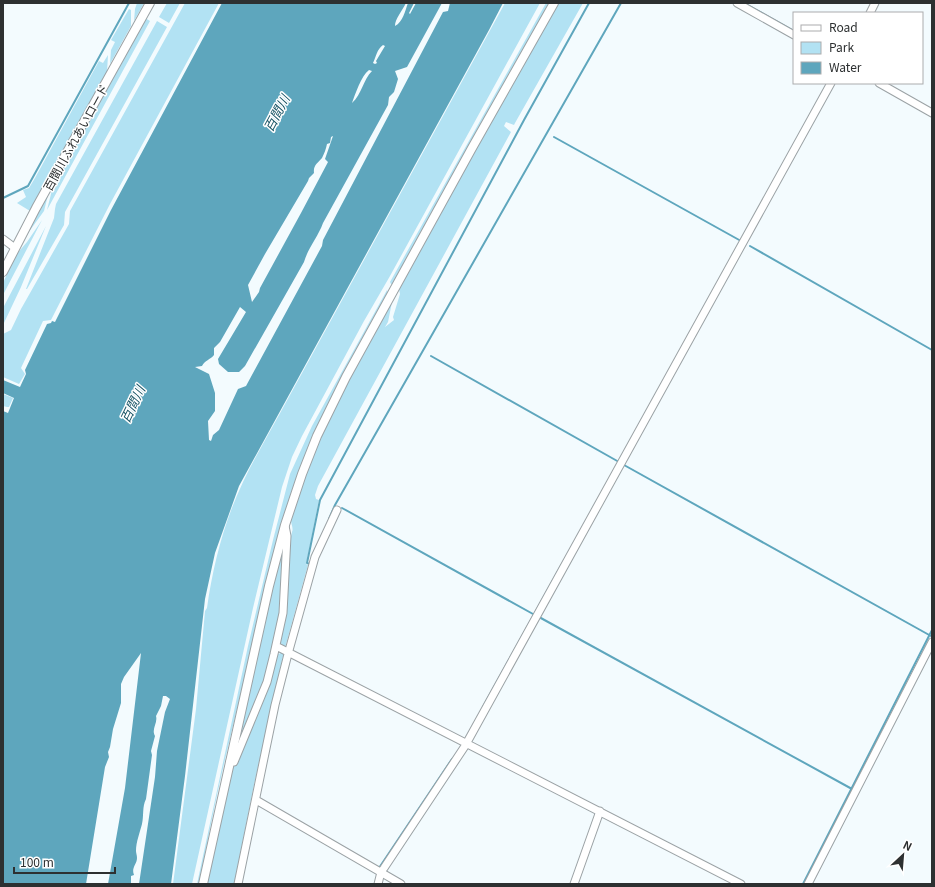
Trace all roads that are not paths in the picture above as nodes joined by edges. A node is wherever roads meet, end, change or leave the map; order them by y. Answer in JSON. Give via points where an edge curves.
{"nodes":[{"id":1,"x":150,"y":3,"type":"edge"},
{"id":2,"x":554,"y":3,"type":"edge"},
{"id":3,"x":737,"y":3,"type":"edge"},
{"id":4,"x":875,"y":3,"type":"edge"},
{"id":5,"x":870,"y":12,"type":"edge"},
{"id":6,"x":793,"y":34,"type":"edge"},
{"id":7,"x":830,"y":84,"type":"edge"},
{"id":8,"x":881,"y":84,"type":"edge"},
{"id":9,"x":932,"y":113,"type":"edge"},
{"id":10,"x":3,"y":239,"type":"edge"},
{"id":11,"x":15,"y":248,"type":"junction"},
{"id":12,"x":3,"y":272,"type":"edge"},
{"id":13,"x":337,"y":510,"type":"dead end"},
{"id":14,"x":285,"y":525,"type":"junction"},
{"id":15,"x":932,"y":642,"type":"edge"},
{"id":16,"x":276,"y":646,"type":"junction"},
{"id":17,"x":287,"y":652,"type":"junction"},
{"id":18,"x":465,"y":743,"type":"junction"},
{"id":19,"x":230,"y":761,"type":"junction"},
{"id":20,"x":256,"y":800,"type":"junction"},
{"id":21,"x":599,"y":813,"type":"junction"},
{"id":22,"x":379,"y":871,"type":"junction"},
{"id":23,"x":203,"y":884,"type":"edge"},
{"id":24,"x":238,"y":884,"type":"edge"},
{"id":25,"x":378,"y":884,"type":"edge"},
{"id":26,"x":401,"y":884,"type":"edge"},
{"id":27,"x":574,"y":884,"type":"edge"},
{"id":28,"x":741,"y":884,"type":"edge"},
{"id":29,"x":808,"y":884,"type":"edge"}],
"edges":[{"from":1,"to":11,"type":"street","name":"百間川ふれあいロード"},
{"from":2,"to":14,"type":"street","via":[[346,377],[312,448]]},
{"from":3,"to":6,"type":"street"},
{"from":4,"to":5,"type":"street"},
{"from":7,"to":18,"type":"street"},
{"from":8,"to":9,"type":"street"},
{"from":10,"to":11,"type":"street"},
{"from":11,"to":12,"type":"street","name":"百間川ふれあいロード"},
{"from":13,"to":17,"type":"street","via":[[315,557]]},
{"from":14,"to":16,"type":"street","via":[[287,536],[283,613]]},
{"from":14,"to":19,"type":"street"},
{"from":15,"to":29,"type":"street"},
{"from":16,"to":17,"type":"street"},
{"from":16,"to":19,"type":"street","via":[[268,682],[234,762]]},
{"from":17,"to":18,"type":"street"},
{"from":17,"to":20,"type":"street"},
{"from":18,"to":21,"type":"street"},
{"from":18,"to":22,"type":"street"},
{"from":19,"to":23,"type":"street"},
{"from":20,"to":22,"type":"street"},
{"from":20,"to":24,"type":"street"},
{"from":21,"to":27,"type":"street"},
{"from":21,"to":28,"type":"street"},
{"from":22,"to":25,"type":"street"},
{"from":22,"to":26,"type":"street"}]}
